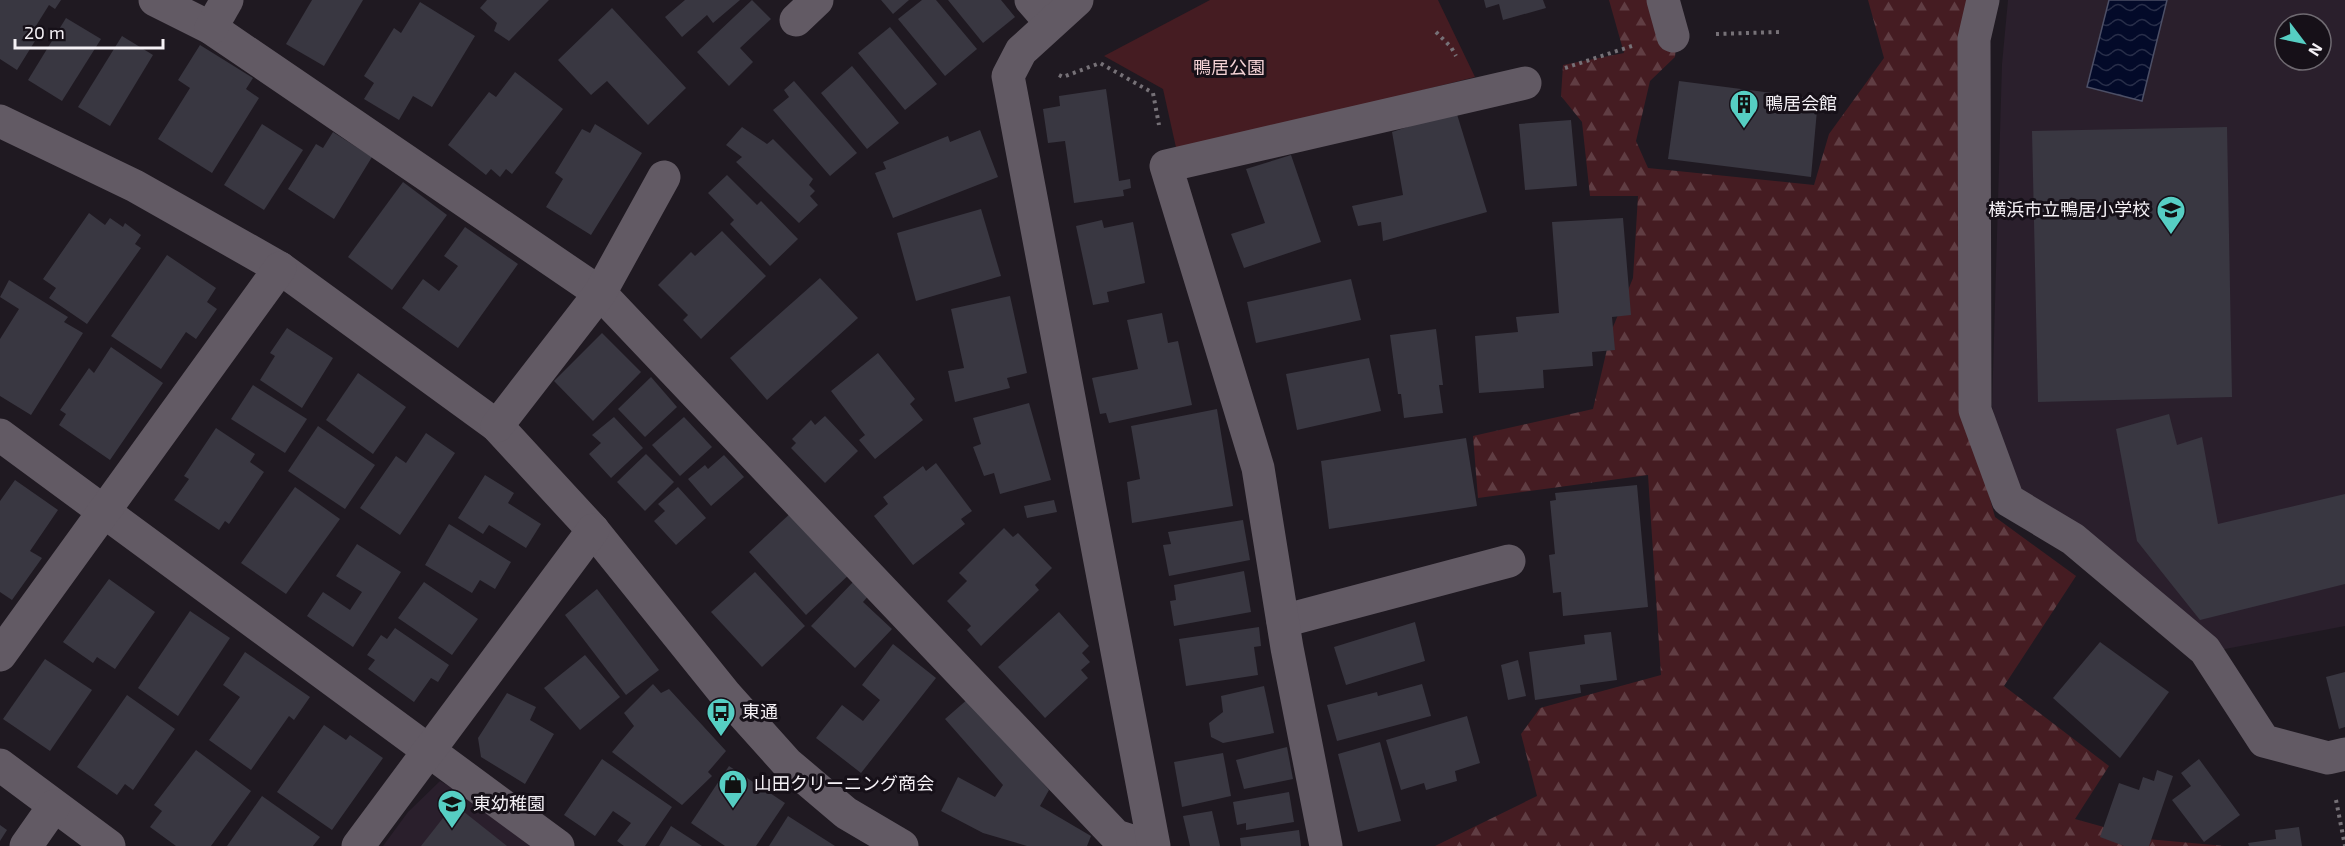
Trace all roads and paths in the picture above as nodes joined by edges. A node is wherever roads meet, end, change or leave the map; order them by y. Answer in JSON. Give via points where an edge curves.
{"nodes":[{"id":1,"x":154,"y":0,"type":"edge"},
{"id":2,"x":227,"y":0,"type":"edge"},
{"id":3,"x":1077,"y":0,"type":"edge"},
{"id":4,"x":1663,"y":0,"type":"edge"},
{"id":5,"x":1983,"y":0,"type":"edge"},
{"id":6,"x":1041,"y":12,"type":"edge"},
{"id":7,"x":211,"y":28,"type":"junction"},
{"id":8,"x":1780,"y":32,"type":"dead end"},
{"id":9,"x":1673,"y":36,"type":"joint"},
{"id":10,"x":1615,"y":50,"type":"dead end"},
{"id":11,"x":1056,"y":73,"type":"dead end"},
{"id":12,"x":1525,"y":83,"type":"joint"},
{"id":13,"x":0,"y":121,"type":"edge"},
{"id":14,"x":1166,"y":166,"type":"junction"},
{"id":15,"x":664,"y":177,"type":"dead end"},
{"id":16,"x":280,"y":268,"type":"junction"},
{"id":17,"x":600,"y":293,"type":"junction"},
{"id":18,"x":496,"y":426,"type":"junction"},
{"id":19,"x":0,"y":435,"type":"edge"},
{"id":20,"x":105,"y":510,"type":"junction"},
{"id":21,"x":592,"y":530,"type":"junction"},
{"id":22,"x":1509,"y":561,"type":"dead end"},
{"id":23,"x":1283,"y":621,"type":"junction"},
{"id":24,"x":0,"y":655,"type":"edge"},
{"id":25,"x":429,"y":750,"type":"junction"},
{"id":26,"x":2345,"y":754,"type":"edge"},
{"id":27,"x":0,"y":765,"type":"edge"},
{"id":28,"x":54,"y":806,"type":"junction"},
{"id":29,"x":26,"y":846,"type":"edge"},
{"id":30,"x":109,"y":846,"type":"edge"},
{"id":31,"x":358,"y":846,"type":"edge"},
{"id":32,"x":558,"y":846,"type":"edge"},
{"id":33,"x":902,"y":846,"type":"edge"},
{"id":34,"x":1147,"y":846,"type":"edge"},
{"id":35,"x":1154,"y":846,"type":"edge"},
{"id":36,"x":1326,"y":846,"type":"edge"}],
"edges":[{"from":1,"to":7,"type":"street"},
{"from":2,"to":7,"type":"street"},
{"from":3,"to":6,"type":"street"},
{"from":4,"to":9,"type":"street"},
{"from":5,"to":26,"type":"street","via":[[1974,39],[1975,410],[2008,500],[2073,539],[2205,650],[2264,741],[2328,758]]},
{"from":6,"to":35,"type":"street","via":[[1008,76]]},
{"from":7,"to":17,"type":"street"},
{"from":8,"to":9,"type":"path"},
{"from":10,"to":12,"type":"path"},
{"from":11,"to":14,"type":"path","via":[[1063,77],[1100,63],[1153,93]]},
{"from":12,"to":14,"type":"street"},
{"from":13,"to":16,"type":"street","via":[[135,186]]},
{"from":14,"to":23,"type":"street","via":[[1258,468]]},
{"from":15,"to":17,"type":"street"},
{"from":16,"to":18,"type":"street"},
{"from":16,"to":20,"type":"street"},
{"from":17,"to":18,"type":"street"},
{"from":17,"to":34,"type":"street","via":[[1116,836]]},
{"from":18,"to":21,"type":"street"},
{"from":19,"to":20,"type":"street"},
{"from":20,"to":24,"type":"street"},
{"from":20,"to":25,"type":"street"},
{"from":21,"to":25,"type":"street"},
{"from":21,"to":33,"type":"street","via":[[726,695],[787,763],[846,813]]},
{"from":22,"to":23,"type":"street"},
{"from":23,"to":36,"type":"street"},
{"from":25,"to":31,"type":"street"},
{"from":25,"to":32,"type":"street"},
{"from":27,"to":28,"type":"street"},
{"from":28,"to":29,"type":"street"},
{"from":28,"to":30,"type":"street"}]}
